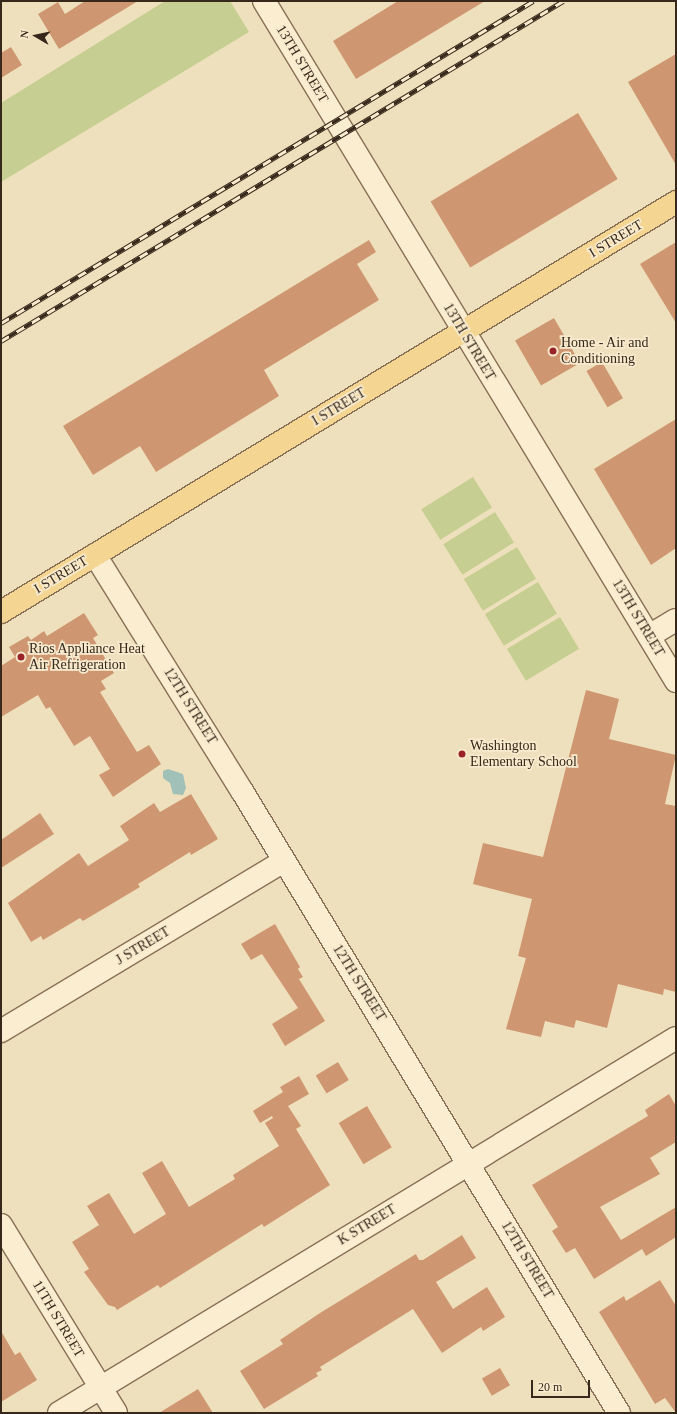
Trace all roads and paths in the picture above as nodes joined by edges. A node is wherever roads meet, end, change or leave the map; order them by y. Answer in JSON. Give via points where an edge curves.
{"nodes":[{"id":1,"x":264,"y":1,"type":"edge"},
{"id":2,"x":676,"y":202,"type":"edge"},
{"id":3,"x":462,"y":332,"type":"junction"},
{"id":4,"x":95,"y":555,"type":"junction"},
{"id":5,"x":1,"y":612,"type":"edge"},
{"id":6,"x":676,"y":620,"type":"edge"},
{"id":7,"x":649,"y":636,"type":"junction"},
{"id":8,"x":676,"y":681,"type":"edge"},
{"id":9,"x":284,"y":861,"type":"junction"},
{"id":10,"x":1,"y":1031,"type":"edge"},
{"id":11,"x":676,"y":1038,"type":"edge"},
{"id":12,"x":468,"y":1164,"type":"junction"},
{"id":13,"x":1,"y":1224,"type":"edge"},
{"id":14,"x":100,"y":1388,"type":"junction"},
{"id":15,"x":58,"y":1413,"type":"edge"},
{"id":16,"x":116,"y":1413,"type":"edge"},
{"id":17,"x":620,"y":1413,"type":"edge"}],
"edges":[{"from":1,"to":3,"type":"street","name":"13TH STREET"},
{"from":2,"to":3,"type":"main road","name":"I STREET"},
{"from":3,"to":4,"type":"main road","name":"I STREET"},
{"from":3,"to":7,"type":"street","name":"13TH STREET"},
{"from":4,"to":5,"type":"main road","name":"I STREET"},
{"from":4,"to":9,"type":"street","name":"12TH STREET"},
{"from":6,"to":7,"type":"street"},
{"from":7,"to":8,"type":"street","name":"13TH STREET"},
{"from":9,"to":10,"type":"street","name":"J STREET"},
{"from":9,"to":12,"type":"street","name":"12TH STREET"},
{"from":11,"to":12,"type":"street","name":"K STREET"},
{"from":12,"to":14,"type":"street","name":"K STREET"},
{"from":12,"to":17,"type":"street","name":"12TH STREET"},
{"from":13,"to":14,"type":"street","name":"11TH STREET"},
{"from":14,"to":15,"type":"street","name":"K STREET"},
{"from":14,"to":16,"type":"street","name":"11TH STREET"}]}
